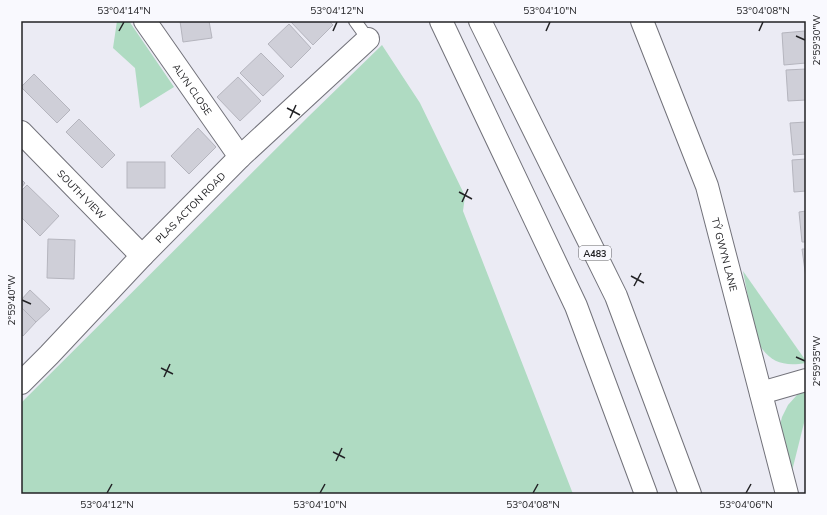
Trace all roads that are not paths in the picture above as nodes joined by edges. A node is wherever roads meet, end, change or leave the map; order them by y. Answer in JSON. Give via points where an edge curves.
{"nodes":[{"id":1,"x":145,"y":21,"type":"edge"},
{"id":2,"x":355,"y":21,"type":"edge"},
{"id":3,"x":480,"y":21,"type":"edge"},
{"id":4,"x":642,"y":21,"type":"edge"},
{"id":5,"x":443,"y":25,"type":"edge"},
{"id":6,"x":368,"y":39,"type":"joint"},
{"id":7,"x":21,"y":132,"type":"edge"},
{"id":8,"x":240,"y":157,"type":"junction"},
{"id":9,"x":142,"y":256,"type":"junction"},
{"id":10,"x":806,"y":380,"type":"edge"},
{"id":11,"x":21,"y":382,"type":"edge"},
{"id":12,"x":761,"y":393,"type":"junction"},
{"id":13,"x":646,"y":494,"type":"edge"},
{"id":14,"x":690,"y":494,"type":"edge"},
{"id":15,"x":787,"y":494,"type":"edge"}],
"edges":[{"from":1,"to":8,"type":"main road","name":"ALYN CLOSE"},
{"from":2,"to":6,"type":"lane"},
{"from":3,"to":14,"type":"main road","number":"A483","via":[[616,296]]},
{"from":4,"to":12,"type":"main road","name":"TŶ GWYN LANE","via":[[706,186]]},
{"from":5,"to":13,"type":"main road","via":[[576,306]]},
{"from":6,"to":8,"type":"main road","name":"PLAS ACTON ROAD"},
{"from":7,"to":9,"type":"main road","name":"SOUTH VIEW"},
{"from":8,"to":9,"type":"main road","name":"PLAS ACTON ROAD"},
{"from":9,"to":11,"type":"main road","name":"PLAS ACTON ROAD"},
{"from":10,"to":12,"type":"main road"},
{"from":12,"to":15,"type":"main road","name":"TŶ GWYN LANE"}]}
